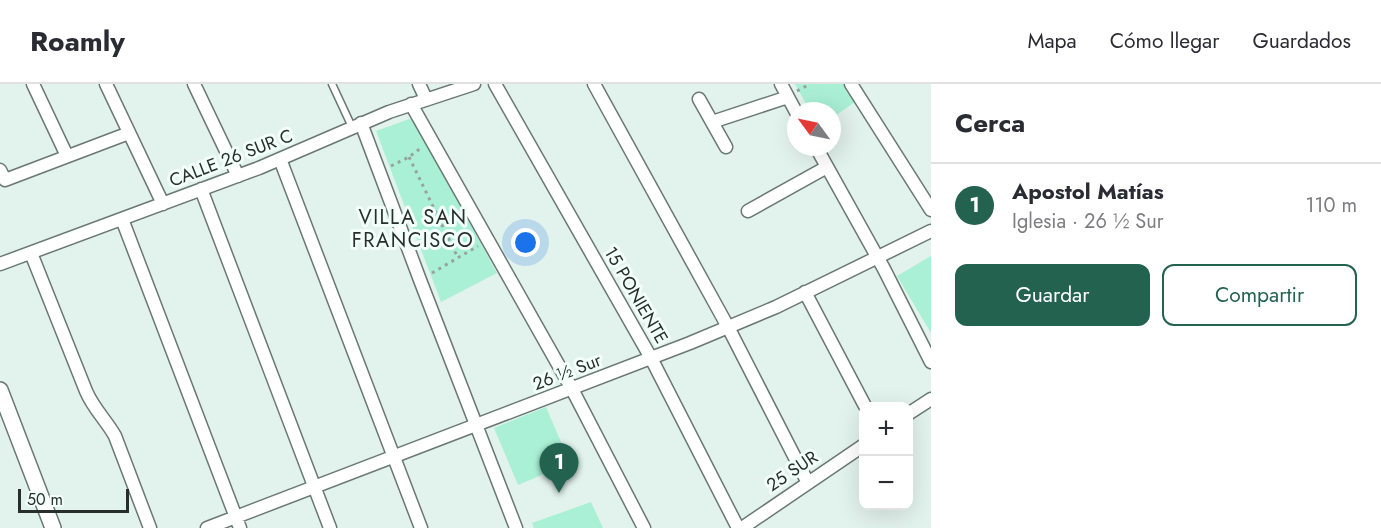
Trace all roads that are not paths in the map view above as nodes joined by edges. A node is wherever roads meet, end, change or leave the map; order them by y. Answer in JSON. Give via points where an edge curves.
{"nodes":[{"id":1,"x":33,"y":84,"type":"edge"},
{"id":2,"x":106,"y":84,"type":"edge"},
{"id":3,"x":194,"y":84,"type":"edge"},
{"id":4,"x":332,"y":84,"type":"edge"},
{"id":5,"x":418,"y":84,"type":"edge"},
{"id":6,"x":474,"y":84,"type":"edge"},
{"id":7,"x":495,"y":84,"type":"edge"},
{"id":8,"x":594,"y":84,"type":"edge"},
{"id":9,"x":781,"y":84,"type":"edge"},
{"id":10,"x":851,"y":84,"type":"edge"},
{"id":11,"x":788,"y":97,"type":"junction"},
{"id":12,"x":426,"y":99,"type":"junction"},
{"id":13,"x":699,"y":99,"type":"dead end"},
{"id":14,"x":791,"y":102,"type":"edge"},
{"id":15,"x":411,"y":104,"type":"junction"},
{"id":16,"x":712,"y":122,"type":"junction"},
{"id":17,"x":357,"y":125,"type":"junction"},
{"id":18,"x":129,"y":133,"type":"junction"},
{"id":19,"x":726,"y":147,"type":"dead end"},
{"id":20,"x":68,"y":156,"type":"junction"},
{"id":21,"x":821,"y":156,"type":"edge"},
{"id":22,"x":280,"y":159,"type":"junction"},
{"id":23,"x":827,"y":167,"type":"junction"},
{"id":24,"x":0,"y":170,"type":"edge"},
{"id":25,"x":238,"y":176,"type":"junction"},
{"id":26,"x":201,"y":189,"type":"junction"},
{"id":27,"x":163,"y":204,"type":"junction"},
{"id":28,"x":931,"y":210,"type":"edge"},
{"id":29,"x":748,"y":212,"type":"dead end"},
{"id":30,"x":122,"y":219,"type":"junction"},
{"id":31,"x":931,"y":231,"type":"edge"},
{"id":32,"x":31,"y":253,"type":"junction"},
{"id":33,"x":876,"y":257,"type":"junction"},
{"id":34,"x":0,"y":264,"type":"edge"},
{"id":35,"x":805,"y":292,"type":"junction"},
{"id":36,"x":729,"y":327,"type":"junction"},
{"id":37,"x":651,"y":358,"type":"junction"},
{"id":38,"x":931,"y":362,"type":"edge"},
{"id":39,"x":572,"y":389,"type":"junction"},
{"id":40,"x":0,"y":390,"type":"edge"},
{"id":41,"x":931,"y":399,"type":"edge"},
{"id":42,"x":863,"y":402,"type":"edge"},
{"id":43,"x":913,"y":411,"type":"edge"},
{"id":44,"x":477,"y":425,"type":"junction"},
{"id":45,"x":859,"y":448,"type":"edge"},
{"id":46,"x":394,"y":457,"type":"junction"},
{"id":47,"x":808,"y":483,"type":"junction"},
{"id":48,"x":315,"y":487,"type":"junction"},
{"id":49,"x":238,"y":522,"type":"edge"},
{"id":50,"x":53,"y":528,"type":"edge"},
{"id":51,"x":150,"y":528,"type":"edge"},
{"id":52,"x":207,"y":528,"type":"edge"},
{"id":53,"x":330,"y":528,"type":"edge"},
{"id":54,"x":421,"y":528,"type":"edge"},
{"id":55,"x":516,"y":528,"type":"edge"},
{"id":56,"x":644,"y":528,"type":"edge"},
{"id":57,"x":740,"y":528,"type":"edge"}],
"edges":[{"from":1,"to":20,"type":"street"},
{"from":2,"to":18,"type":"street"},
{"from":3,"to":25,"type":"street"},
{"from":4,"to":17,"type":"lane"},
{"from":5,"to":12,"type":"street"},
{"from":6,"to":12,"type":"street","name":"CALLE 26 SUR C"},
{"from":7,"to":37,"type":"street","name":"15 PONIENTE"},
{"from":8,"to":36,"type":"street"},
{"from":9,"to":11,"type":"street"},
{"from":10,"to":28,"type":"street"},
{"from":11,"to":14,"type":"street"},
{"from":11,"to":16,"type":"street"},
{"from":12,"to":15,"type":"street","name":"CALLE 26 SUR C"},
{"from":13,"to":16,"type":"street"},
{"from":15,"to":17,"type":"street","name":"CALLE 26 SUR C"},
{"from":15,"to":39,"type":"street"},
{"from":16,"to":19,"type":"street"},
{"from":17,"to":22,"type":"street","name":"CALLE 26 SUR C"},
{"from":17,"to":44,"type":"street"},
{"from":18,"to":20,"type":"street"},
{"from":18,"to":27,"type":"street"},
{"from":20,"to":24,"type":"street","via":[[5,180]]},
{"from":21,"to":23,"type":"street"},
{"from":22,"to":25,"type":"street","name":"CALLE 26 SUR C"},
{"from":22,"to":46,"type":"street"},
{"from":23,"to":29,"type":"street"},
{"from":23,"to":33,"type":"street"},
{"from":25,"to":26,"type":"street","name":"CALLE 26 SUR C"},
{"from":26,"to":27,"type":"street","name":"CALLE 26 SUR C"},
{"from":26,"to":48,"type":"street"},
{"from":27,"to":30,"type":"street","name":"CALLE 26 SUR C"},
{"from":30,"to":32,"type":"street","name":"CALLE 26 SUR C"},
{"from":30,"to":49,"type":"street"},
{"from":31,"to":33,"type":"street","name":"26 ½ Sur"},
{"from":32,"to":34,"type":"street","name":"CALLE 26 SUR C"},
{"from":32,"to":51,"type":"street","via":[[86,391],[115,436]]},
{"from":33,"to":35,"type":"street","name":"26 ½ Sur"},
{"from":33,"to":38,"type":"street"},
{"from":35,"to":36,"type":"street","name":"26 ½ Sur"},
{"from":35,"to":42,"type":"street"},
{"from":36,"to":37,"type":"street","name":"26 ½ Sur"},
{"from":36,"to":47,"type":"street"},
{"from":37,"to":39,"type":"street","name":"26 ½ Sur"},
{"from":37,"to":57,"type":"street","name":"15 PONIENTE"},
{"from":39,"to":44,"type":"street","name":"26 ½ Sur"},
{"from":39,"to":56,"type":"street"},
{"from":40,"to":50,"type":"street"},
{"from":41,"to":43,"type":"street"},
{"from":44,"to":46,"type":"street","name":"26 ½ Sur"},
{"from":44,"to":55,"type":"street"},
{"from":45,"to":47,"type":"street","name":"25 SUR"},
{"from":46,"to":48,"type":"street","name":"26 ½ Sur"},
{"from":46,"to":54,"type":"street"},
{"from":47,"to":57,"type":"street","name":"25 SUR"},
{"from":48,"to":49,"type":"street","name":"26 ½ Sur"},
{"from":48,"to":53,"type":"street"},
{"from":49,"to":52,"type":"street","name":"26 ½ Sur"}]}
